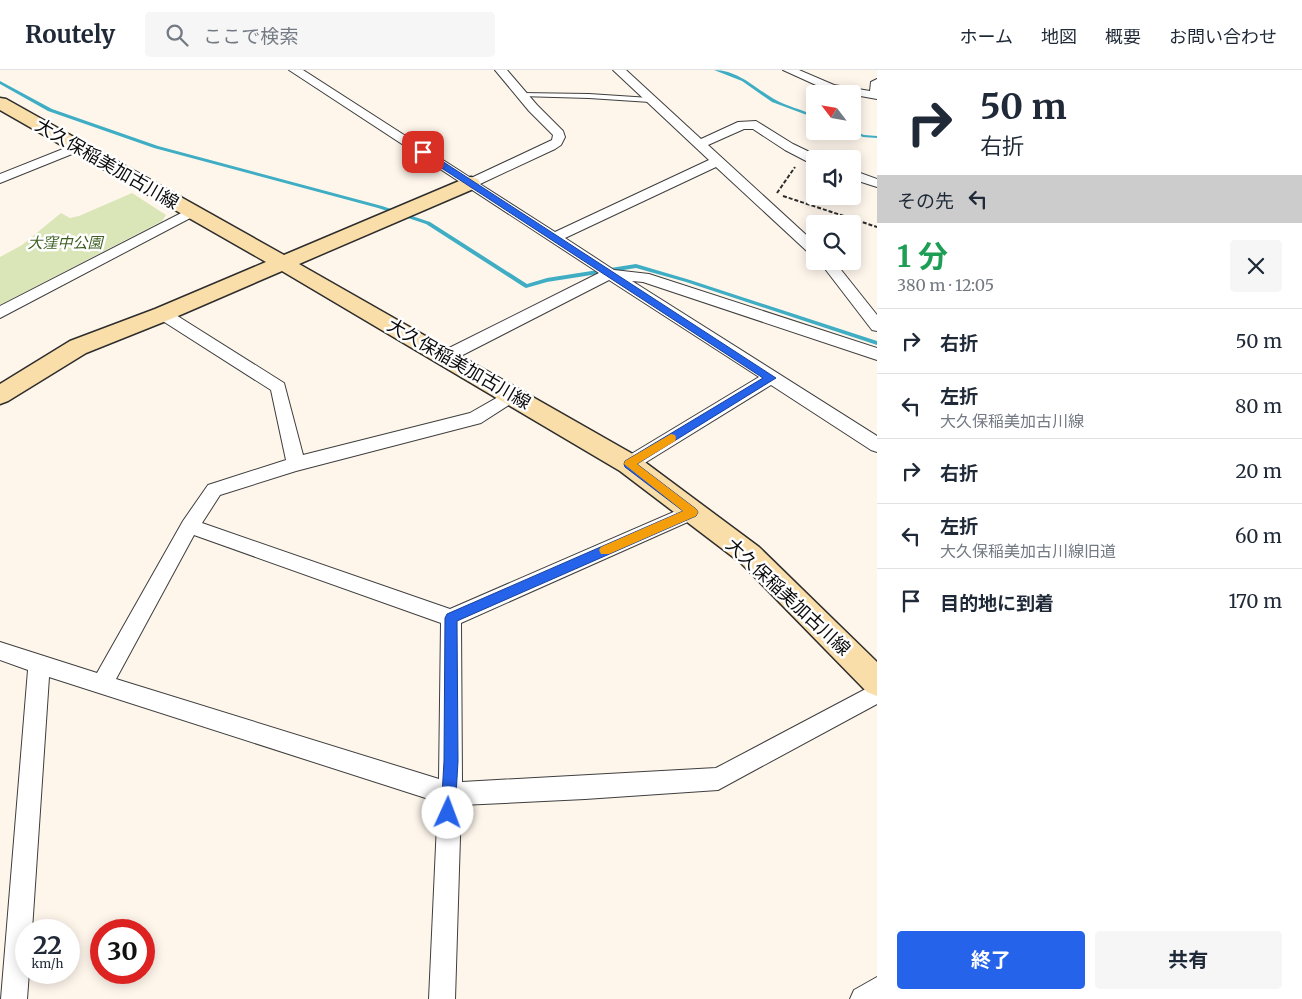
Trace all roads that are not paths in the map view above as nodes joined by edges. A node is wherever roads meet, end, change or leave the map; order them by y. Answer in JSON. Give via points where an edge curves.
{"nodes":[{"id":1,"x":295,"y":70,"type":"edge"},
{"id":2,"x":501,"y":70,"type":"edge"},
{"id":3,"x":619,"y":70,"type":"edge"},
{"id":4,"x":789,"y":70,"type":"edge"},
{"id":5,"x":808,"y":73,"type":"edge"},
{"id":6,"x":877,"y":82,"type":"edge"},
{"id":7,"x":522,"y":95,"type":"junction"},
{"id":8,"x":650,"y":100,"type":"junction"},
{"id":9,"x":0,"y":103,"type":"edge"},
{"id":10,"x":700,"y":144,"type":"junction"},
{"id":11,"x":78,"y":147,"type":"junction"},
{"id":12,"x":806,"y":155,"type":"edge"},
{"id":13,"x":718,"y":161,"type":"junction"},
{"id":14,"x":861,"y":177,"type":"edge"},
{"id":15,"x":0,"y":179,"type":"edge"},
{"id":16,"x":471,"y":183,"type":"junction"},
{"id":17,"x":877,"y":183,"type":"edge"},
{"id":18,"x":191,"y":212,"type":"junction"},
{"id":19,"x":553,"y":238,"type":"junction"},
{"id":20,"x":806,"y":243,"type":"edge"},
{"id":21,"x":280,"y":263,"type":"junction"},
{"id":22,"x":833,"y":270,"type":"edge"},
{"id":23,"x":609,"y":274,"type":"junction"},
{"id":24,"x":0,"y":313,"type":"edge"},
{"id":25,"x":163,"y":314,"type":"junction"},
{"id":26,"x":877,"y":326,"type":"edge"},
{"id":27,"x":877,"y":354,"type":"edge"},
{"id":28,"x":445,"y":357,"type":"junction"},
{"id":29,"x":771,"y":378,"type":"junction"},
{"id":30,"x":0,"y":395,"type":"edge"},
{"id":31,"x":512,"y":395,"type":"junction"},
{"id":32,"x":877,"y":446,"type":"edge"},
{"id":33,"x":296,"y":464,"type":"junction"},
{"id":34,"x":629,"y":464,"type":"junction"},
{"id":35,"x":692,"y":512,"type":"junction"},
{"id":36,"x":190,"y":526,"type":"junction"},
{"id":37,"x":451,"y":618,"type":"junction"},
{"id":38,"x":0,"y":651,"type":"edge"},
{"id":39,"x":39,"y":664,"type":"junction"},
{"id":40,"x":877,"y":682,"type":"edge"},
{"id":41,"x":102,"y":685,"type":"junction"},
{"id":42,"x":877,"y":693,"type":"edge"},
{"id":43,"x":449,"y":794,"type":"junction"},
{"id":44,"x":877,"y":990,"type":"edge"},
{"id":45,"x":14,"y":999,"type":"edge"},
{"id":46,"x":442,"y":999,"type":"edge"},
{"id":47,"x":863,"y":999,"type":"edge"}],
"edges":[{"from":1,"to":16,"type":"street"},
{"from":2,"to":7,"type":"street"},
{"from":3,"to":8,"type":"street"},
{"from":4,"to":5,"type":"street"},
{"from":5,"to":6,"type":"street","via":[[831,88],[875,96]]},
{"from":7,"to":8,"type":"lane"},
{"from":7,"to":16,"type":"street","via":[[559,134],[556,144]]},
{"from":8,"to":10,"type":"street"},
{"from":9,"to":11,"type":"main road","name":"大久保稲美加古川線"},
{"from":10,"to":12,"type":"street","via":[[747,124],[756,125]]},
{"from":10,"to":13,"type":"street"},
{"from":11,"to":15,"type":"street"},
{"from":11,"to":18,"type":"main road","name":"大久保稲美加古川線"},
{"from":13,"to":19,"type":"street"},
{"from":13,"to":20,"type":"street"},
{"from":14,"to":17,"type":"street"},
{"from":16,"to":19,"type":"street"},
{"from":16,"to":21,"type":"main road"},
{"from":18,"to":21,"type":"main road","name":"大久保稲美加古川線"},
{"from":18,"to":24,"type":"street"},
{"from":19,"to":23,"type":"street"},
{"from":21,"to":25,"type":"main road"},
{"from":21,"to":28,"type":"main road","name":"大久保稲美加古川線"},
{"from":22,"to":26,"type":"street"},
{"from":23,"to":27,"type":"street","via":[[644,277]]},
{"from":23,"to":28,"type":"street"},
{"from":23,"to":29,"type":"street"},
{"from":25,"to":30,"type":"main road","via":[[78,347]]},
{"from":25,"to":33,"type":"street","via":[[278,388]]},
{"from":28,"to":31,"type":"main road","name":"大久保稲美加古川線"},
{"from":29,"to":32,"type":"street"},
{"from":29,"to":34,"type":"street"},
{"from":31,"to":33,"type":"street","via":[[476,418]]},
{"from":31,"to":34,"type":"main road","name":"大久保稲美加古川線"},
{"from":33,"to":36,"type":"street","via":[[214,490]]},
{"from":34,"to":35,"type":"main road","name":"大久保稲美加古川線"},
{"from":35,"to":37,"type":"street"},
{"from":35,"to":40,"type":"main road","name":"大久保稲美加古川線","via":[[750,555]]},
{"from":36,"to":37,"type":"street"},
{"from":36,"to":41,"type":"street"},
{"from":37,"to":43,"type":"street"},
{"from":38,"to":39,"type":"street"},
{"from":39,"to":41,"type":"street"},
{"from":39,"to":45,"type":"street"},
{"from":41,"to":43,"type":"street"},
{"from":42,"to":43,"type":"street","via":[[718,779]]},
{"from":43,"to":46,"type":"street"},
{"from":44,"to":47,"type":"street"}]}
